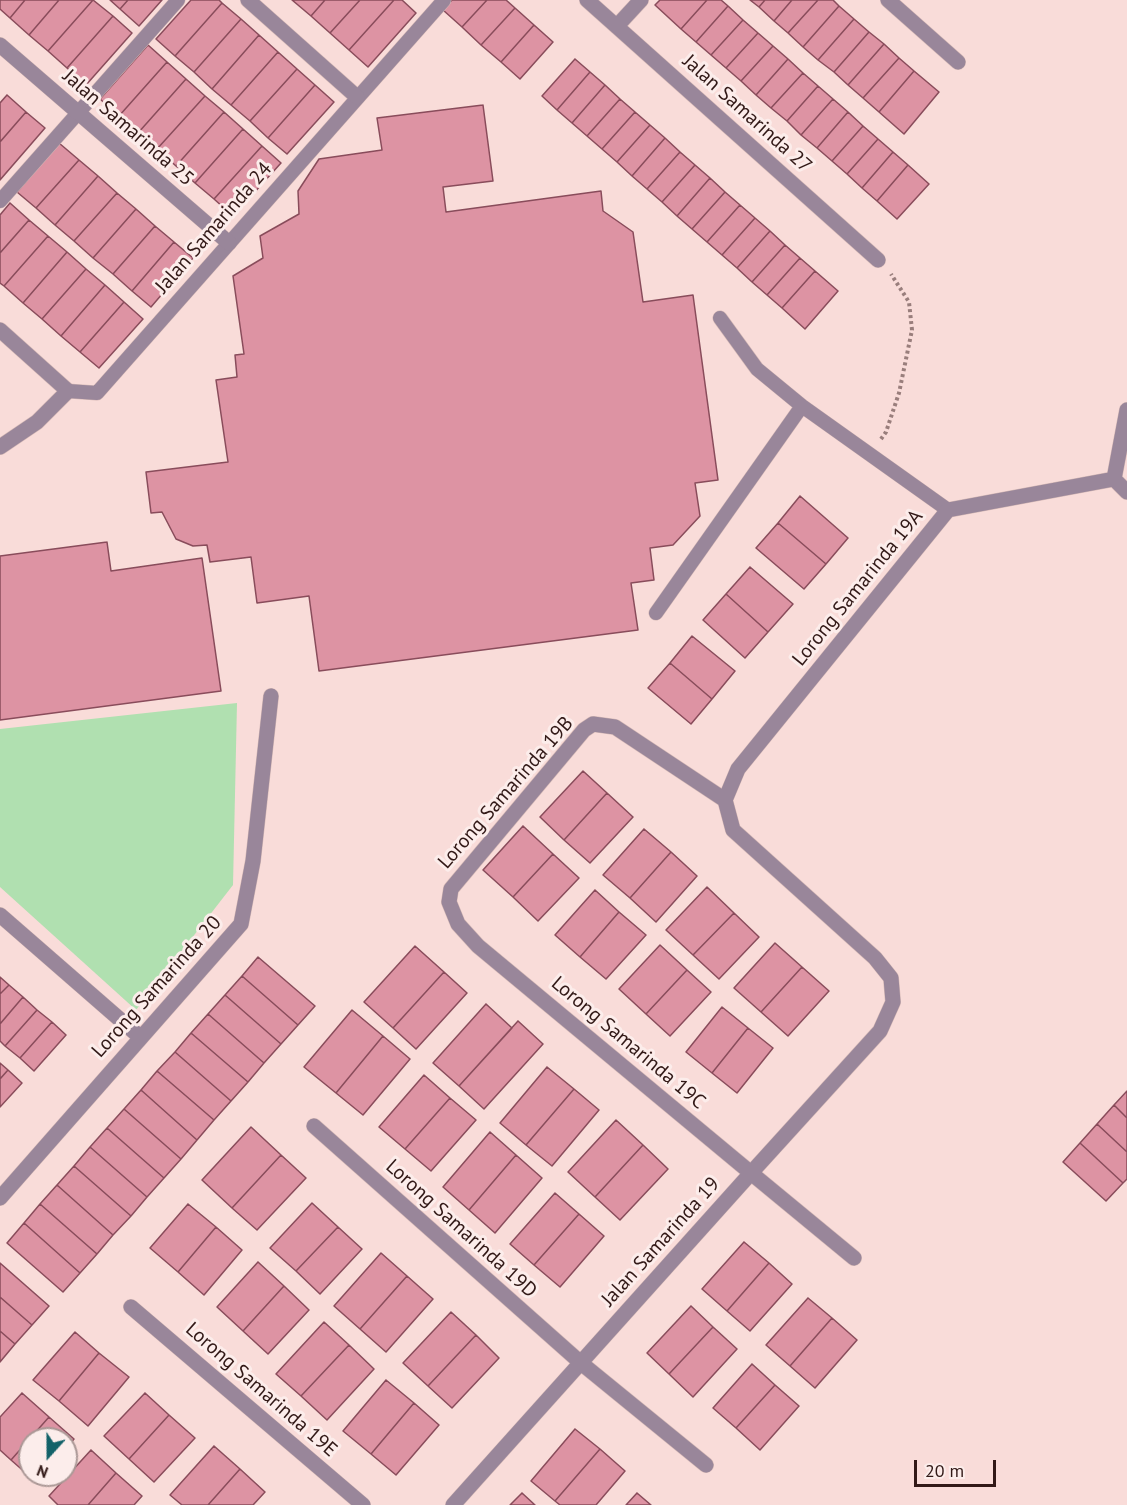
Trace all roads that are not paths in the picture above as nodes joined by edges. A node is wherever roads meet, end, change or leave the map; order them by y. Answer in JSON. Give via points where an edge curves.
{"nodes":[{"id":1,"x":178,"y":0,"type":"edge"},
{"id":2,"x":248,"y":0,"type":"edge"},
{"id":3,"x":444,"y":0,"type":"edge"},
{"id":4,"x":587,"y":0,"type":"edge"},
{"id":5,"x":641,"y":0,"type":"edge"},
{"id":6,"x":888,"y":0,"type":"edge"},
{"id":7,"x":617,"y":26,"type":"junction"},
{"id":8,"x":0,"y":45,"type":"edge"},
{"id":9,"x":958,"y":62,"type":"dead end"},
{"id":10,"x":357,"y":97,"type":"junction"},
{"id":11,"x":79,"y":112,"type":"junction"},
{"id":12,"x":0,"y":201,"type":"edge"},
{"id":13,"x":229,"y":243,"type":"junction"},
{"id":14,"x":878,"y":260,"type":"road end"},
{"id":15,"x":720,"y":318,"type":"dead end"},
{"id":16,"x":0,"y":330,"type":"edge"},
{"id":17,"x":68,"y":391,"type":"junction"},
{"id":18,"x":802,"y":406,"type":"junction"},
{"id":19,"x":1127,"y":410,"type":"edge"},
{"id":20,"x":0,"y":447,"type":"edge"},
{"id":21,"x":1114,"y":479,"type":"junction"},
{"id":22,"x":1127,"y":492,"type":"edge"},
{"id":23,"x":948,"y":510,"type":"junction"},
{"id":24,"x":656,"y":613,"type":"dead end"},
{"id":25,"x":271,"y":696,"type":"dead end"},
{"id":26,"x":725,"y":800,"type":"junction"},
{"id":27,"x":0,"y":915,"type":"edge"},
{"id":28,"x":478,"y":946,"type":"joint"},
{"id":29,"x":140,"y":1037,"type":"junction"},
{"id":30,"x":314,"y":1125,"type":"dead end"},
{"id":31,"x":750,"y":1173,"type":"junction"},
{"id":32,"x":3,"y":1188,"type":"edge"},
{"id":33,"x":854,"y":1258,"type":"dead end"},
{"id":34,"x":131,"y":1307,"type":"dead end"},
{"id":35,"x":581,"y":1363,"type":"junction"},
{"id":36,"x":706,"y":1465,"type":"dead end"},
{"id":37,"x":363,"y":1505,"type":"edge"},
{"id":38,"x":453,"y":1505,"type":"edge"}],
"edges":[{"from":1,"to":11,"type":"lane"},
{"from":2,"to":10,"type":"street"},
{"from":3,"to":10,"type":"lane","name":"Jalan Samarinda 24"},
{"from":4,"to":7,"type":"street","name":"Jalan Samarinda 27"},
{"from":5,"to":7,"type":"street"},
{"from":6,"to":9,"type":"street"},
{"from":7,"to":14,"type":"street","name":"Jalan Samarinda 27"},
{"from":8,"to":11,"type":"street","name":"Jalan Samarinda 25"},
{"from":10,"to":13,"type":"lane","name":"Jalan Samarinda 24"},
{"from":11,"to":12,"type":"lane"},
{"from":11,"to":13,"type":"street","name":"Jalan Samarinda 25"},
{"from":13,"to":17,"type":"lane","name":"Jalan Samarinda 24","via":[[97,393]]},
{"from":15,"to":18,"type":"lane","via":[[757,369]]},
{"from":16,"to":17,"type":"street"},
{"from":17,"to":20,"type":"street","via":[[37,422]]},
{"from":18,"to":23,"type":"lane"},
{"from":18,"to":24,"type":"lane"},
{"from":19,"to":21,"type":"street"},
{"from":21,"to":22,"type":"street"},
{"from":21,"to":23,"type":"street","name":"Lorong Samarinda 19A"},
{"from":23,"to":26,"type":"street","name":"Lorong Samarinda 19A","via":[[738,769]]},
{"from":25,"to":29,"type":"street","name":"Lorong Samarinda 20","via":[[253,861],[241,924]]},
{"from":26,"to":28,"type":"street","name":"Lorong Samarinda 19B","via":[[615,727],[593,724],[451,889],[449,902],[458,924]]},
{"from":26,"to":31,"type":"street","name":"Jalan Samarinda 19","via":[[733,830],[875,958],[891,978],[892,1002],[880,1031]]},
{"from":27,"to":29,"type":"street"},
{"from":28,"to":31,"type":"street","name":"Lorong Samarinda 19C"},
{"from":29,"to":32,"type":"street","name":"Lorong Samarinda 20"},
{"from":30,"to":35,"type":"street","name":"Lorong Samarinda 19D"},
{"from":31,"to":33,"type":"street","name":"Lorong Samarinda 19C"},
{"from":31,"to":35,"type":"street","name":"Jalan Samarinda 19"},
{"from":34,"to":37,"type":"street","name":"Lorong Samarinda 19E"},
{"from":35,"to":36,"type":"street","name":"Lorong Samarinda 19D"},
{"from":35,"to":38,"type":"street","name":"Jalan Samarinda 19"}]}
